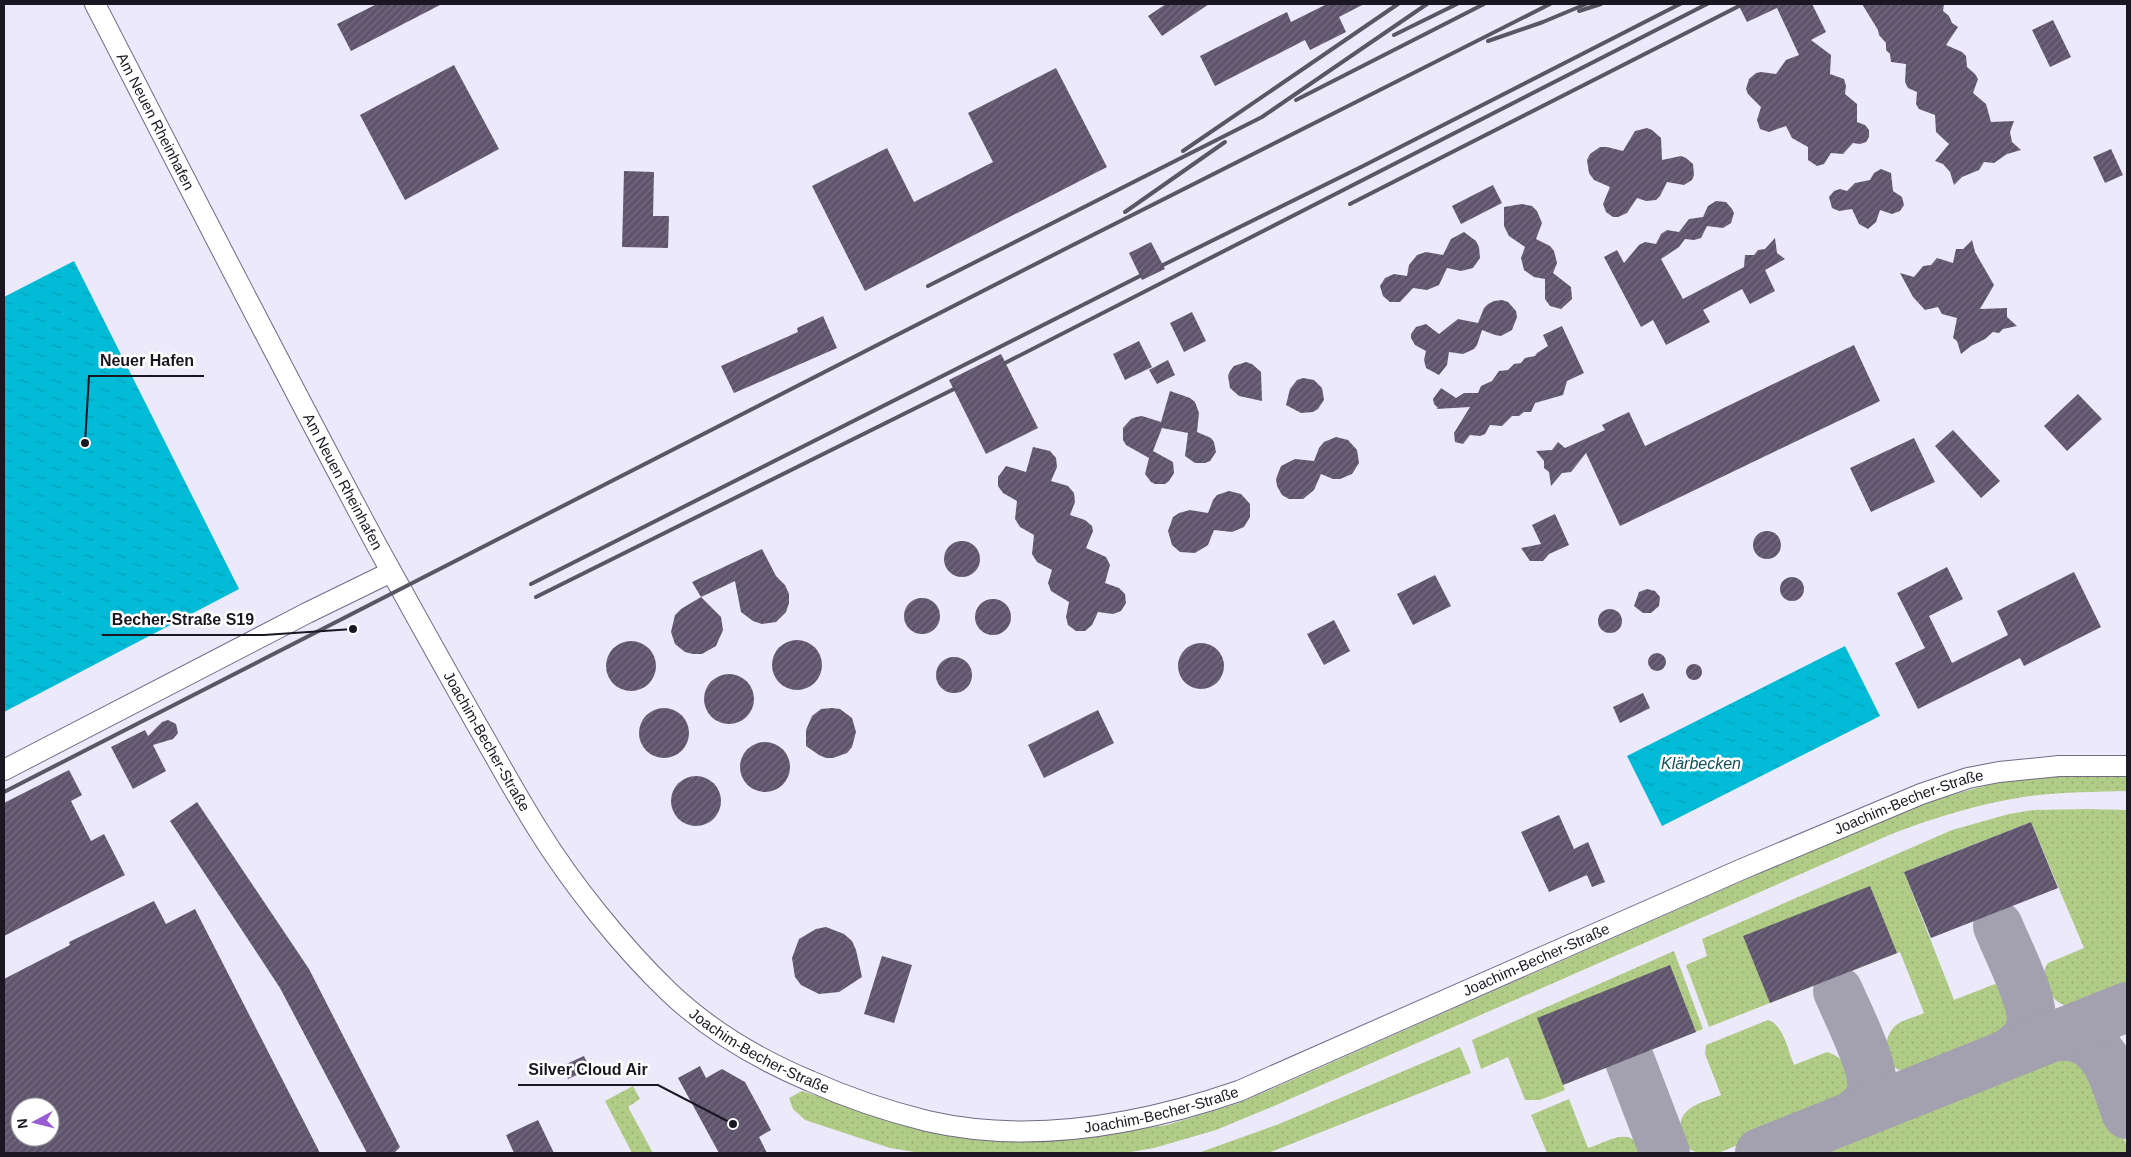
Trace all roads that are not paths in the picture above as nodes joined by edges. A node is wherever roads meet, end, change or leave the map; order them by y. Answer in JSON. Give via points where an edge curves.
{"nodes":[{"id":1,"x":95,"y":4,"type":"edge"},
{"id":2,"x":391,"y":572,"type":"junction"},
{"id":3,"x":2127,"y":766,"type":"edge"},
{"id":4,"x":4,"y":770,"type":"edge"}],
"edges":[{"from":1,"to":2,"type":"street","name":"Am Neuen Rheinhafen","via":[[274,353]]},
{"from":2,"to":3,"type":"street","name":"Joachim-Becher-Straße","via":[[537,829],[609,926],[672,994],[717,1032],[784,1070],[833,1091],[931,1122],[995,1131],[1100,1126],[1190,1108],[1288,1070],[1921,794],[1968,778],[2007,771],[2059,766]]},
{"from":2,"to":4,"type":"street"}]}
